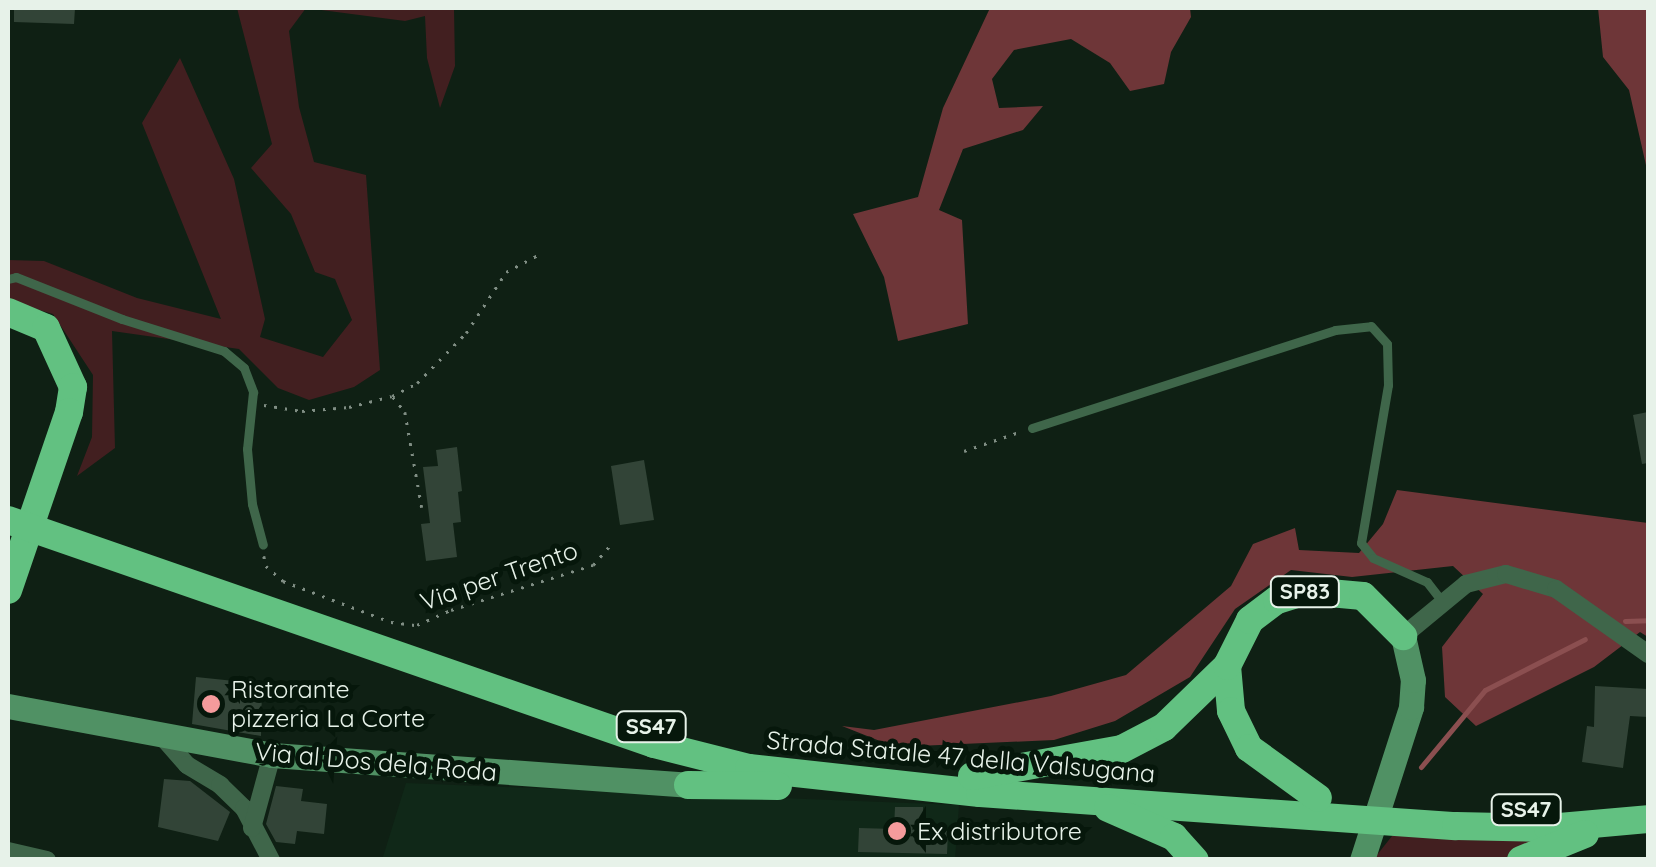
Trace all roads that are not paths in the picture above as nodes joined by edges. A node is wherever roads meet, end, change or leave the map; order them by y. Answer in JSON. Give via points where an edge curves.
{"nodes":[{"id":1,"x":8,"y":279,"type":"edge"},
{"id":2,"x":8,"y":312,"type":"edge"},
{"id":3,"x":1032,"y":428,"type":"road end"},
{"id":4,"x":9,"y":511,"type":"edge"},
{"id":5,"x":263,"y":545,"type":"road end"},
{"id":6,"x":9,"y":587,"type":"edge"},
{"id":7,"x":1442,"y":601,"type":"junction"},
{"id":8,"x":1402,"y":636,"type":"junction"},
{"id":9,"x":1648,"y":654,"type":"edge"},
{"id":10,"x":1227,"y":666,"type":"junction"},
{"id":11,"x":8,"y":706,"type":"edge"},
{"id":12,"x":160,"y":734,"type":"junction"},
{"id":13,"x":272,"y":755,"type":"junction"},
{"id":14,"x":972,"y":776,"type":"junction"},
{"id":15,"x":864,"y":783,"type":"junction"},
{"id":16,"x":688,"y":785,"type":"joint"},
{"id":17,"x":1318,"y":798,"type":"junction"},
{"id":18,"x":1093,"y":802,"type":"junction"},
{"id":19,"x":1648,"y":802,"type":"edge"},
{"id":20,"x":1356,"y":808,"type":"junction"},
{"id":21,"x":1404,"y":812,"type":"junction"},
{"id":22,"x":1648,"y":819,"type":"edge"},
{"id":23,"x":1608,"y":826,"type":"junction"},
{"id":24,"x":252,"y":828,"type":"junction"},
{"id":25,"x":8,"y":851,"type":"edge"},
{"id":26,"x":47,"y":860,"type":"edge"},
{"id":27,"x":271,"y":860,"type":"edge"},
{"id":28,"x":1195,"y":860,"type":"edge"},
{"id":29,"x":1362,"y":860,"type":"edge"},
{"id":30,"x":1521,"y":860,"type":"edge"}],
"edges":[{"from":1,"to":5,"type":"lane","via":[[224,351],[244,368],[253,404],[247,449],[252,504]]},
{"from":2,"to":6,"type":"highway","via":[[46,328],[73,387]]},
{"from":3,"to":7,"type":"lane","via":[[1335,330],[1371,326],[1387,344],[1388,384],[1361,544],[1373,558],[1427,582]]},
{"from":4,"to":14,"type":"highway","name":"Strada Statale 47 della Valsugana","number":"SS47","via":[[662,731],[811,762]]},
{"from":4,"to":15,"type":"highway","name":"Strada Statale 47 della Valsugana","number":"SS47","via":[[654,744],[749,768]]},
{"from":7,"to":8,"type":"street"},
{"from":7,"to":9,"type":"street","via":[[1466,584],[1506,574],[1556,589]]},
{"from":8,"to":10,"type":"highway","number":"SP83","via":[[1363,596],[1306,591],[1277,600],[1250,620]]},
{"from":8,"to":29,"type":"main road","via":[[1412,707]]},
{"from":10,"to":14,"type":"highway","via":[[1164,727],[1122,749]]},
{"from":10,"to":17,"type":"highway","via":[[1231,711],[1249,748]]},
{"from":11,"to":12,"type":"main road","name":"Via al Dos dela Roda"},
{"from":12,"to":13,"type":"main road","name":"Via al Dos dela Roda"},
{"from":12,"to":24,"type":"street","via":[[244,808]]},
{"from":13,"to":16,"type":"main road","name":"Via al Dos dela Roda"},
{"from":13,"to":24,"type":"street"},
{"from":14,"to":17,"type":"highway","name":"Strada Statale 47 della Valsugana","number":"SS47"},
{"from":15,"to":16,"type":"highway"},
{"from":15,"to":18,"type":"highway","name":"Strada Statale 47 della Valsugana","number":"SS47"},
{"from":17,"to":20,"type":"highway","name":"Strada Statale 47 della Valsugana","number":"SS47"},
{"from":18,"to":20,"type":"highway","name":"Strada Statale 47 della Valsugana","number":"SS47"},
{"from":18,"to":28,"type":"highway","via":[[1174,836]]},
{"from":19,"to":21,"type":"highway","name":"Strada Statale 47 della Valsugana","number":"SS47"},
{"from":20,"to":21,"type":"highway","name":"Strada Statale 47 della Valsugana","number":"SS47"},
{"from":21,"to":23,"type":"highway","name":"Strada Statale 47 della Valsugana","number":"SS47","via":[[1456,826]]},
{"from":22,"to":23,"type":"highway","name":"Strada Statale 47 della Valsugana","number":"SS47"},
{"from":23,"to":30,"type":"highway"},
{"from":24,"to":27,"type":"street"},
{"from":25,"to":26,"type":"street"}]}
